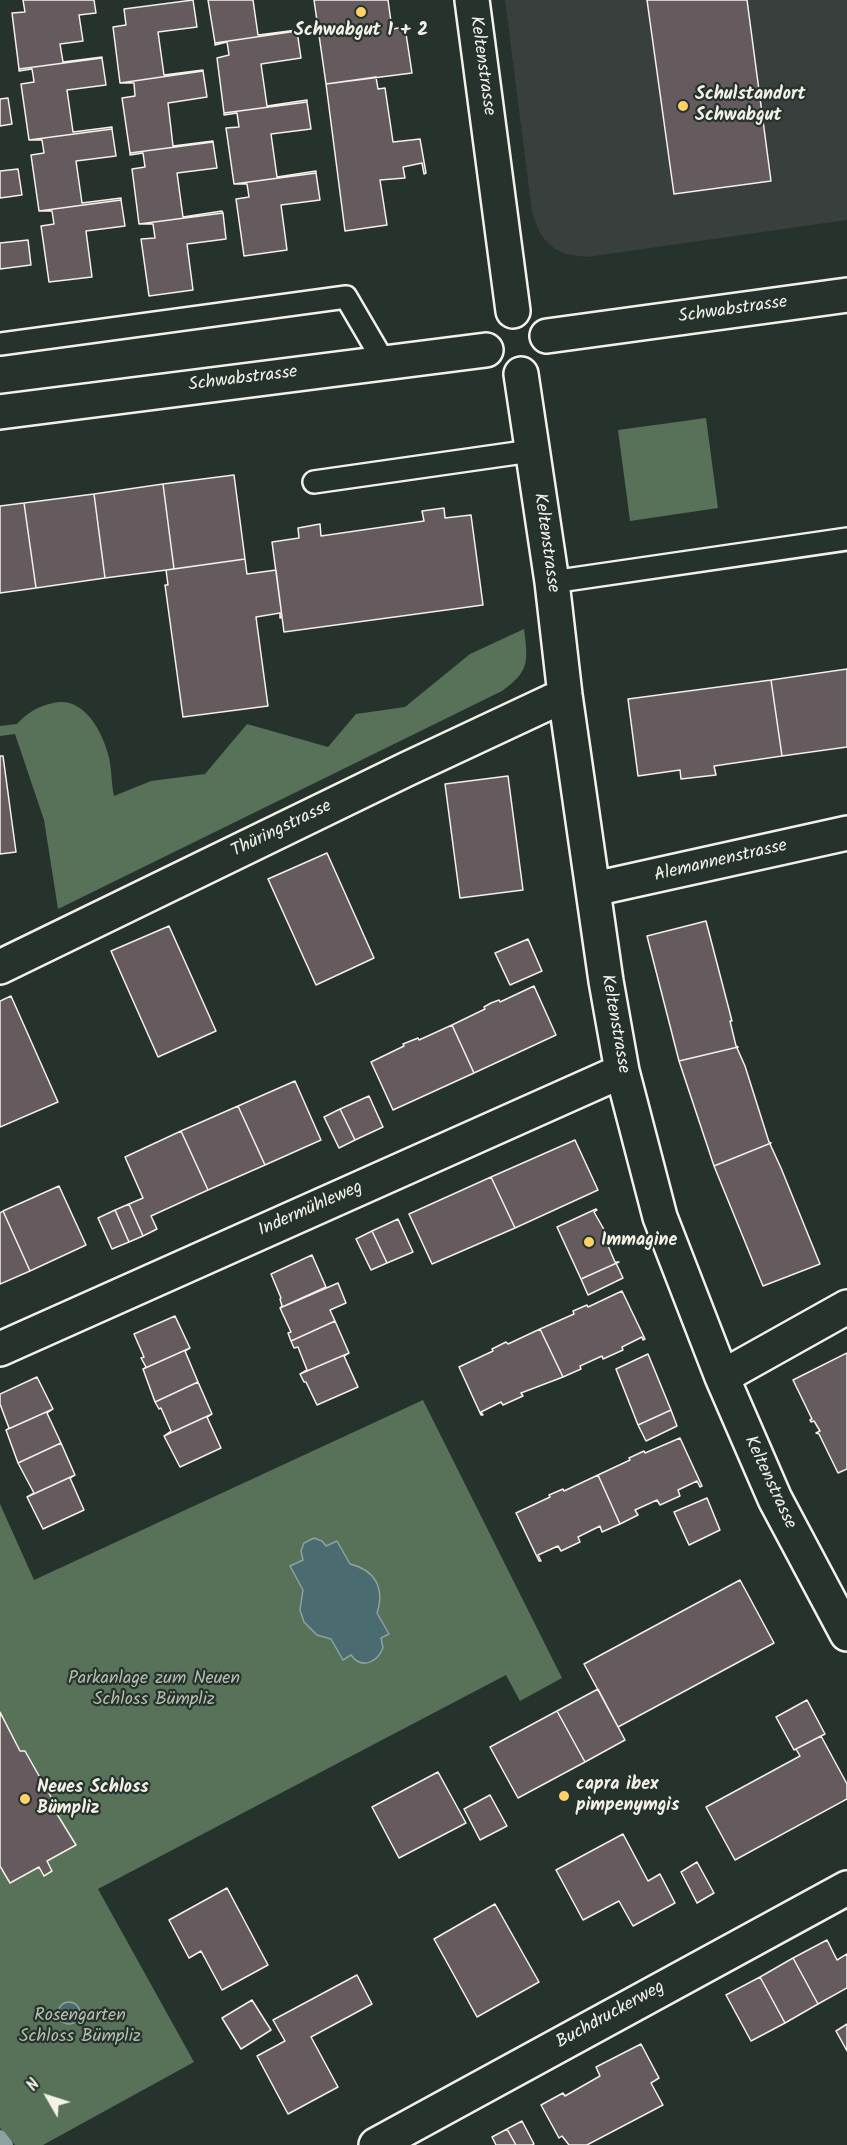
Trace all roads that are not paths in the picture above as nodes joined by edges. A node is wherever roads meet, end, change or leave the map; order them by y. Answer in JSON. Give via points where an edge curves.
{"nodes":[{"id":1,"x":472,"y":0,"type":"edge"},
{"id":2,"x":847,"y":295,"type":"edge"},
{"id":3,"x":513,"y":311,"type":"junction"},
{"id":4,"x":547,"y":336,"type":"junction"},
{"id":5,"x":0,"y":344,"type":"edge"},
{"id":6,"x":486,"y":350,"type":"junction"},
{"id":7,"x":384,"y":362,"type":"junction"},
{"id":8,"x":521,"y":374,"type":"junction"},
{"id":9,"x":0,"y":412,"type":"edge"},
{"id":10,"x":531,"y":451,"type":"junction"},
{"id":11,"x":314,"y":482,"type":"dead end"},
{"id":12,"x":847,"y":539,"type":"edge"},
{"id":13,"x":552,"y":582,"type":"junction"},
{"id":14,"x":565,"y":695,"type":"junction"},
{"id":15,"x":847,"y":833,"type":"edge"},
{"id":16,"x":594,"y":889,"type":"junction"},
{"id":17,"x":0,"y":967,"type":"edge"},
{"id":18,"x":622,"y":1071,"type":"junction"},
{"id":19,"x":847,"y":1307,"type":"edge"},
{"id":20,"x":0,"y":1348,"type":"edge"},
{"id":21,"x":722,"y":1377,"type":"junction"},
{"id":22,"x":847,"y":1634,"type":"edge"},
{"id":23,"x":847,"y":1888,"type":"edge"},
{"id":24,"x":376,"y":2145,"type":"edge"}],
"edges":[{"from":1,"to":3,"type":"street","name":"Keltenstrasse"},
{"from":2,"to":4,"type":"street","name":"Schwabstrasse"},
{"from":3,"to":4,"type":"street","via":[[535,317]]},
{"from":3,"to":6,"type":"street","via":[[491,324]]},
{"from":4,"to":8,"type":"street","via":[[548,347],[539,365]]},
{"from":5,"to":7,"type":"lane","via":[[346,297]]},
{"from":6,"to":7,"type":"street","name":"Schwabstrasse"},
{"from":6,"to":8,"type":"street","via":[[489,359],[502,371]]},
{"from":7,"to":9,"type":"street","name":"Schwabstrasse"},
{"from":8,"to":10,"type":"street","name":"Keltenstrasse"},
{"from":10,"to":11,"type":"lane"},
{"from":10,"to":13,"type":"street","name":"Keltenstrasse"},
{"from":12,"to":13,"type":"lane"},
{"from":13,"to":14,"type":"street","name":"Keltenstrasse"},
{"from":14,"to":16,"type":"street","name":"Keltenstrasse"},
{"from":14,"to":17,"type":"street","name":"Thüringstrasse"},
{"from":15,"to":16,"type":"street","name":"Alemannenstrasse"},
{"from":16,"to":18,"type":"street","name":"Keltenstrasse"},
{"from":18,"to":20,"type":"street","name":"Indermühleweg"},
{"from":18,"to":21,"type":"street","name":"Keltenstrasse","via":[[660,1217]]},
{"from":19,"to":21,"type":"street"},
{"from":21,"to":22,"type":"street","name":"Keltenstrasse","via":[[775,1499]]},
{"from":23,"to":24,"type":"street","name":"Buchdruckerweg"}]}
